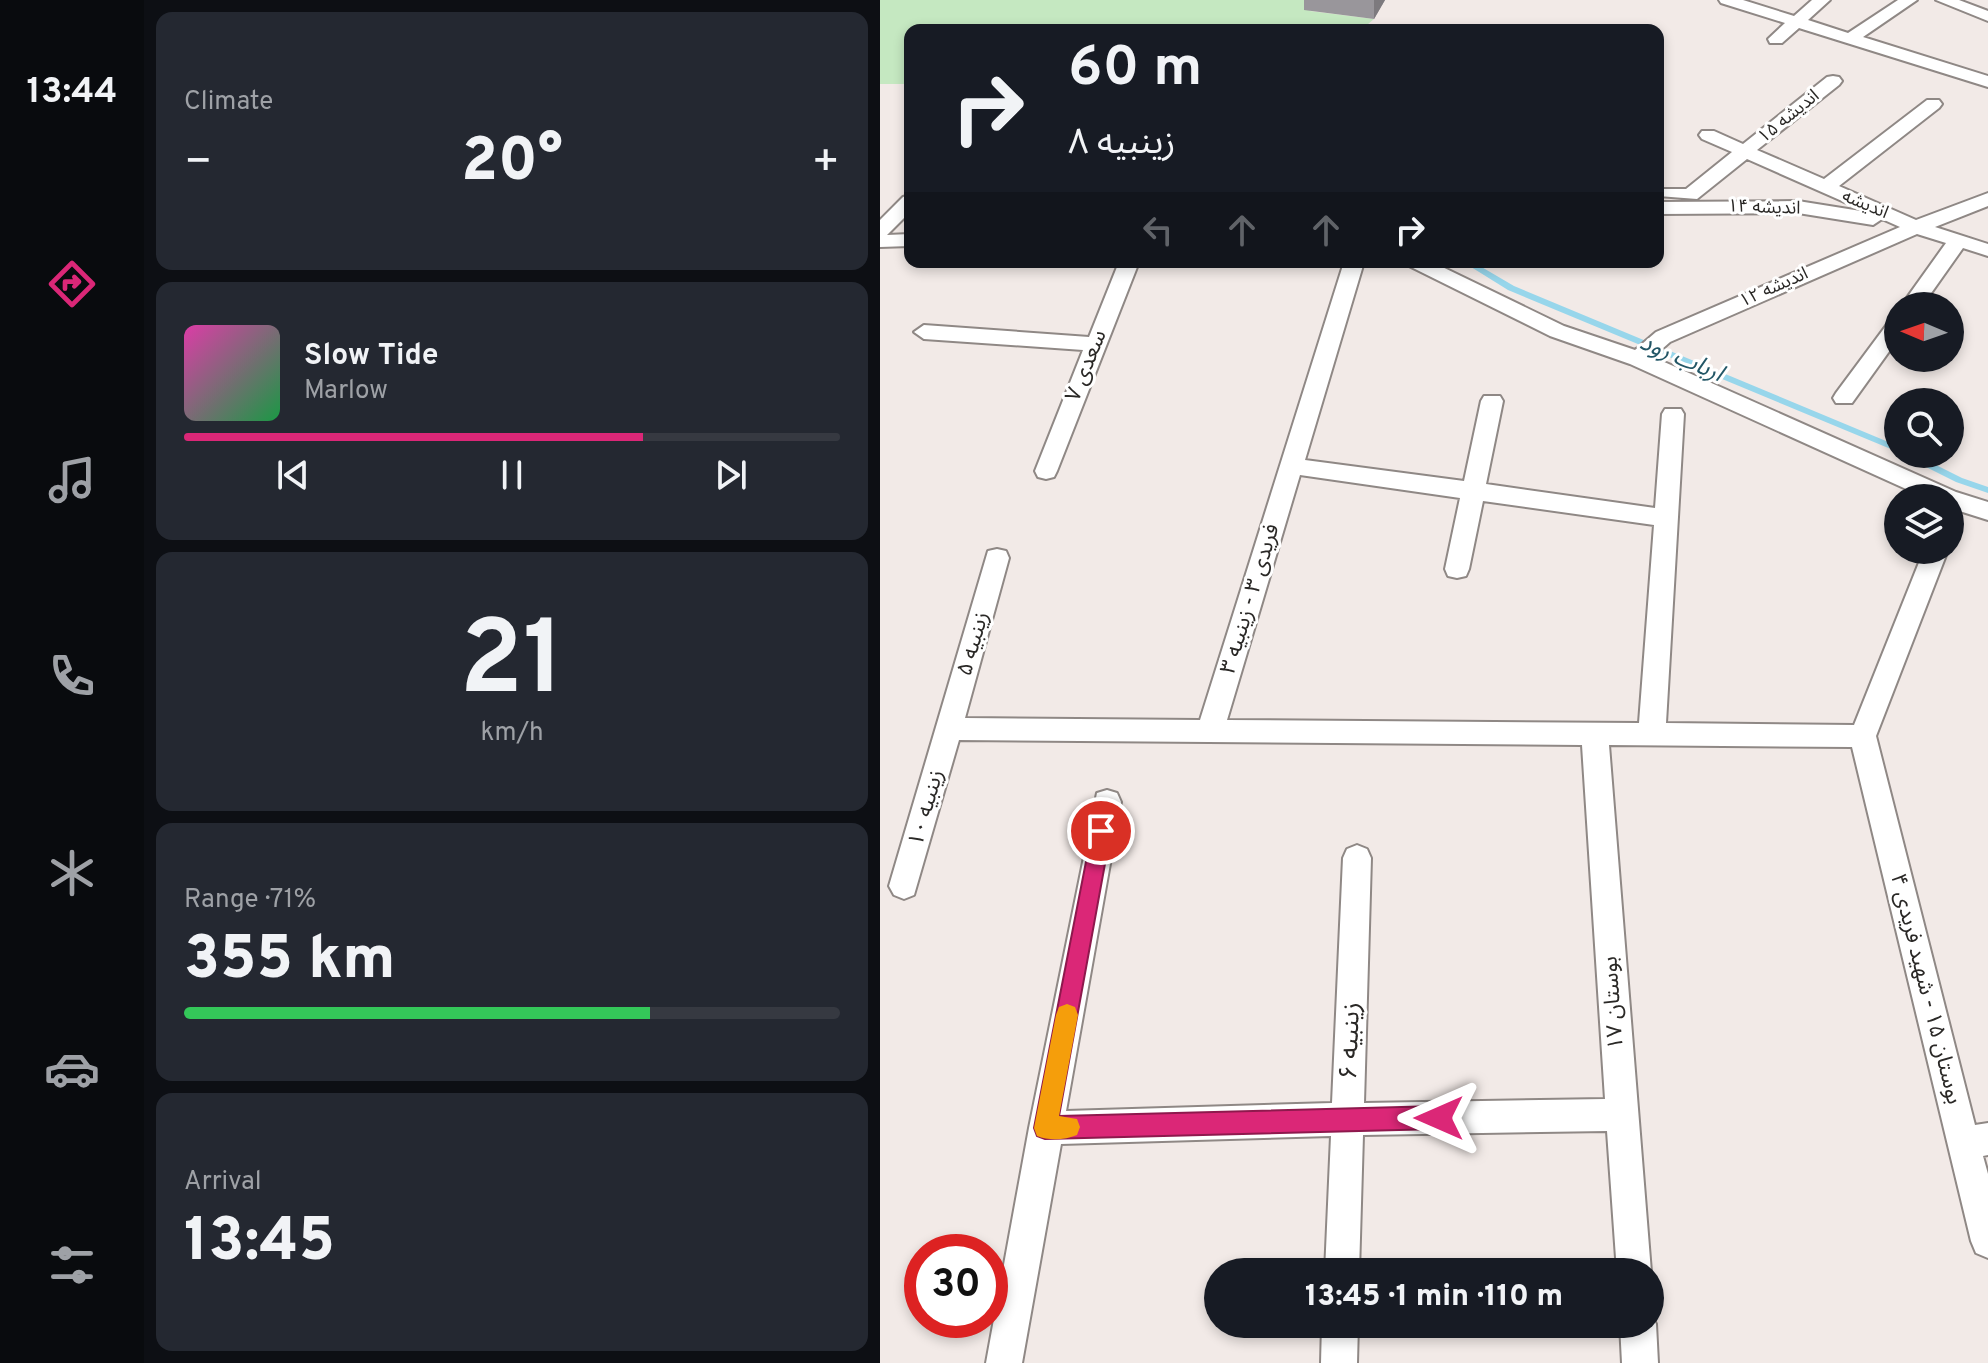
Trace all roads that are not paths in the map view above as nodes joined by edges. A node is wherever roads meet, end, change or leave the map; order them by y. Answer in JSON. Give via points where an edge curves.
{"nodes":[{"id":1,"x":1727,"y":0,"type":"edge"},
{"id":2,"x":1822,"y":0,"type":"edge"},
{"id":3,"x":1909,"y":0,"type":"edge"},
{"id":4,"x":1944,"y":0,"type":"edge"},
{"id":5,"x":1988,"y":16,"type":"edge"},
{"id":6,"x":1794,"y":22,"type":"junction"},
{"id":7,"x":1776,"y":39,"type":"dead end"},
{"id":8,"x":1850,"y":39,"type":"junction"},
{"id":9,"x":1988,"y":64,"type":"edge"},
{"id":10,"x":1968,"y":76,"type":"junction"},
{"id":11,"x":1833,"y":81,"type":"dead end"},
{"id":12,"x":1988,"y":82,"type":"edge"},
{"id":13,"x":1933,"y":104,"type":"dead end"},
{"id":14,"x":1708,"y":135,"type":"dead end"},
{"id":15,"x":1745,"y":152,"type":"junction"},
{"id":16,"x":1824,"y":188,"type":"junction"},
{"id":17,"x":1664,"y":193,"type":"edge"},
{"id":18,"x":1988,"y":199,"type":"edge"},
{"id":19,"x":904,"y":207,"type":"edge"},
{"id":20,"x":1664,"y":208,"type":"edge"},
{"id":21,"x":1916,"y":227,"type":"junction"},
{"id":22,"x":880,"y":231,"type":"edge"},
{"id":23,"x":904,"y":240,"type":"edge"},
{"id":24,"x":880,"y":241,"type":"edge"},
{"id":25,"x":1958,"y":241,"type":"junction"},
{"id":26,"x":1988,"y":250,"type":"edge"},
{"id":27,"x":1127,"y":268,"type":"edge"},
{"id":28,"x":1352,"y":268,"type":"edge"},
{"id":29,"x":1428,"y":268,"type":"edge"},
{"id":30,"x":1921,"y":292,"type":"edge"},
{"id":31,"x":924,"y":332,"type":"dead end"},
{"id":32,"x":1884,"y":343,"type":"edge"},
{"id":33,"x":1096,"y":344,"type":"junction"},
{"id":34,"x":1638,"y":359,"type":"junction"},
{"id":35,"x":1844,"y":398,"type":"dead end"},
{"id":36,"x":1492,"y":401,"type":"dead end"},
{"id":37,"x":1673,"y":414,"type":"dead end"},
{"id":38,"x":1291,"y":466,"type":"junction"},
{"id":39,"x":1046,"y":471,"type":"dead end"},
{"id":40,"x":1910,"y":484,"type":"edge"},
{"id":41,"x":1471,"y":493,"type":"junction"},
{"id":42,"x":1964,"y":506,"type":"edge"},
{"id":43,"x":1988,"y":511,"type":"edge"},
{"id":44,"x":1667,"y":518,"type":"junction"},
{"id":45,"x":997,"y":558,"type":"dead end"},
{"id":46,"x":1931,"y":564,"type":"edge"},
{"id":47,"x":1457,"y":569,"type":"dead end"},
{"id":48,"x":950,"y":729,"type":"junction"},
{"id":49,"x":1210,"y":731,"type":"junction"},
{"id":50,"x":1595,"y":734,"type":"junction"},
{"id":51,"x":1652,"y":734,"type":"junction"},
{"id":52,"x":1863,"y":736,"type":"junction"},
{"id":53,"x":1107,"y":802,"type":"dead end"},
{"id":54,"x":1357,"y":858,"type":"dead end"},
{"id":55,"x":904,"y":886,"type":"dead end"},
{"id":56,"x":1622,"y":1115,"type":"junction"},
{"id":57,"x":1348,"y":1119,"type":"junction"},
{"id":58,"x":1045,"y":1128,"type":"junction"},
{"id":59,"x":1976,"y":1141,"type":"edge"},
{"id":60,"x":1988,"y":1241,"type":"edge"},
{"id":61,"x":1343,"y":1258,"type":"edge"},
{"id":62,"x":1633,"y":1258,"type":"edge"},
{"id":63,"x":1340,"y":1338,"type":"edge"},
{"id":64,"x":1639,"y":1338,"type":"edge"},
{"id":65,"x":1004,"y":1363,"type":"edge"},
{"id":66,"x":1339,"y":1363,"type":"edge"},
{"id":67,"x":1640,"y":1363,"type":"edge"}],
"edges":[{"from":1,"to":6,"type":"street"},
{"from":2,"to":6,"type":"street"},
{"from":3,"to":8,"type":"street"},
{"from":4,"to":5,"type":"street"},
{"from":6,"to":7,"type":"street"},
{"from":6,"to":8,"type":"street"},
{"from":8,"to":10,"type":"street"},
{"from":9,"to":10,"type":"street"},
{"from":10,"to":12,"type":"street"},
{"from":11,"to":15,"type":"street","name":"اندیشه ۱۵"},
{"from":13,"to":16,"type":"street"},
{"from":14,"to":15,"type":"street","name":"اندیشه"},
{"from":15,"to":16,"type":"street","name":"اندیشه"},
{"from":15,"to":17,"type":"street","name":"اندیشه ۱۵","via":[[1690,195]]},
{"from":16,"to":21,"type":"street","name":"اندیشه"},
{"from":18,"to":21,"type":"street","name":"اندیشه ۱۲"},
{"from":19,"to":22,"type":"street"},
{"from":20,"to":21,"type":"street","name":"اندیشه ۱۴","via":[[1798,207]]},
{"from":21,"to":25,"type":"street","name":"اندیشه"},
{"from":21,"to":34,"type":"street","name":"اندیشه ۱۲","via":[[1663,337]]},
{"from":23,"to":24,"type":"street"},
{"from":25,"to":26,"type":"street","name":"اندیشه"},
{"from":25,"to":30,"type":"street"},
{"from":27,"to":33,"type":"street","name":"سعدی ۷"},
{"from":28,"to":38,"type":"street","name":"فریدی ۳ - زینبیه ۳"},
{"from":29,"to":34,"type":"street","via":[[1557,331]]},
{"from":31,"to":33,"type":"street"},
{"from":32,"to":35,"type":"street"},
{"from":33,"to":39,"type":"street","name":"سعدی ۷"},
{"from":34,"to":40,"type":"street"},
{"from":36,"to":41,"type":"street"},
{"from":37,"to":44,"type":"street"},
{"from":38,"to":41,"type":"street"},
{"from":38,"to":49,"type":"street","name":"فریدی ۳ - زینبیه ۳"},
{"from":41,"to":44,"type":"street"},
{"from":41,"to":47,"type":"street"},
{"from":42,"to":43,"type":"street"},
{"from":44,"to":51,"type":"street"},
{"from":45,"to":48,"type":"street","name":"زینبیه ۵"},
{"from":46,"to":52,"type":"street"},
{"from":48,"to":49,"type":"street"},
{"from":48,"to":55,"type":"street","name":"زینبیه ۱۰"},
{"from":49,"to":50,"type":"street"},
{"from":50,"to":51,"type":"street"},
{"from":50,"to":56,"type":"street","name":"بوستان ۱۷"},
{"from":51,"to":52,"type":"street"},
{"from":52,"to":59,"type":"street","name":"بوستان ۱۵ - شهید فریدی ۴"},
{"from":53,"to":58,"type":"street"},
{"from":54,"to":57,"type":"street","name":"زینبیه ۶"},
{"from":56,"to":57,"type":"street"},
{"from":56,"to":62,"type":"street","name":"بوستان ۱۷"},
{"from":57,"to":58,"type":"street"},
{"from":57,"to":61,"type":"street","name":"زینبیه ۶"},
{"from":58,"to":65,"type":"street"},
{"from":59,"to":60,"type":"street","name":"بوستان ۱۵ - شهید فریدی ۴"},
{"from":63,"to":66,"type":"street"},
{"from":64,"to":67,"type":"street"}]}
